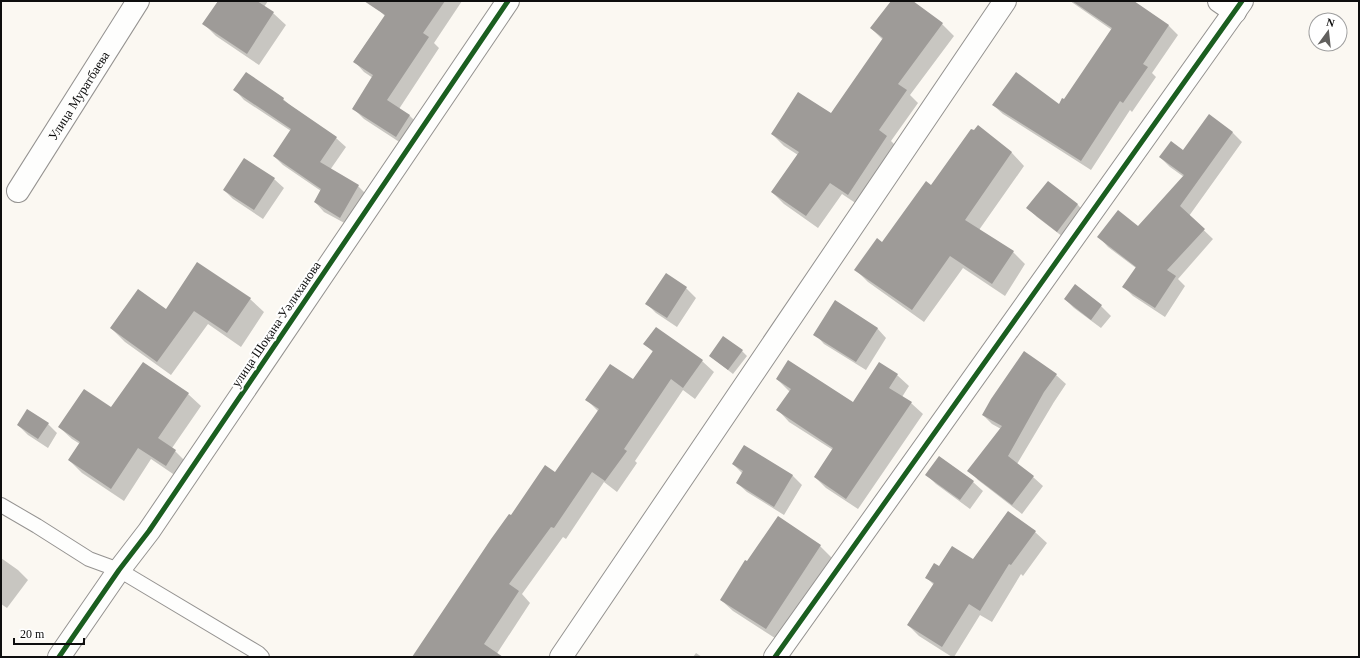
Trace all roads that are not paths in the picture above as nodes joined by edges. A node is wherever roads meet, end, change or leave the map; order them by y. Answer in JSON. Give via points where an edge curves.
{"nodes":[{"id":1,"x":138,"y":1,"type":"edge"},
{"id":2,"x":508,"y":1,"type":"edge"},
{"id":3,"x":1005,"y":1,"type":"edge"},
{"id":4,"x":1232,"y":5,"type":"edge"},
{"id":5,"x":18,"y":191,"type":"dead end"},
{"id":6,"x":1,"y":505,"type":"edge"},
{"id":7,"x":119,"y":570,"type":"junction"},
{"id":8,"x":59,"y":657,"type":"edge"},
{"id":9,"x":262,"y":657,"type":"edge"},
{"id":10,"x":561,"y":657,"type":"edge"},
{"id":11,"x":775,"y":657,"type":"edge"}],
"edges":[{"from":1,"to":5,"type":"street","name":"Улица Муратбаева"},
{"from":2,"to":7,"type":"street","name":"улица Шоқана Уәлиханова","via":[[150,531]]},
{"from":3,"to":10,"type":"street"},
{"from":4,"to":11,"type":"street"},
{"from":6,"to":7,"type":"lane","via":[[89,559]]},
{"from":7,"to":8,"type":"street","name":"улица Шоқана Уәлиханова"},
{"from":7,"to":9,"type":"lane"}]}
